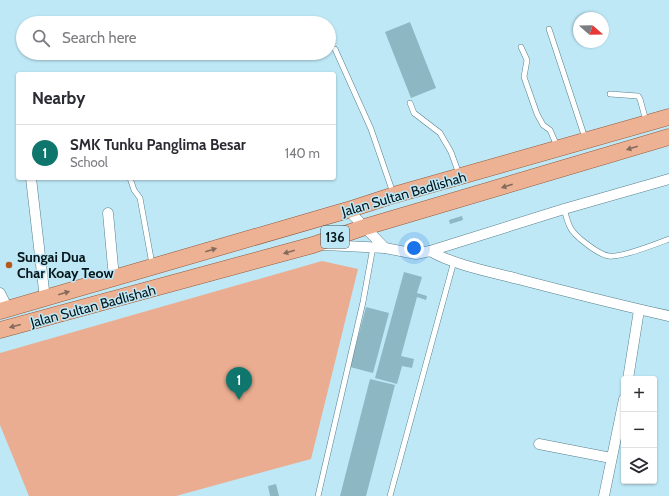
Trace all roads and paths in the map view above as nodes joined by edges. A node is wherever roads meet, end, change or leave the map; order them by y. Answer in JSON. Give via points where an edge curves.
{"nodes":[{"id":1,"x":549,"y":29,"type":"dead end"},
{"id":2,"x":521,"y":47,"type":"dead end"},
{"id":3,"x":336,"y":51,"type":"edge"},
{"id":4,"x":610,"y":94,"type":"dead end"},
{"id":5,"x":410,"y":103,"type":"dead end"},
{"id":6,"x":669,"y":117,"type":"edge"},
{"id":7,"x":646,"y":124,"type":"junction"},
{"id":8,"x":669,"y":137,"type":"edge"},
{"id":9,"x":586,"y":141,"type":"junction"},
{"id":10,"x":558,"y":149,"type":"junction"},
{"id":11,"x":460,"y":177,"type":"junction"},
{"id":12,"x":669,"y":179,"type":"edge"},
{"id":13,"x":32,"y":180,"type":"edge"},
{"id":14,"x":131,"y":180,"type":"edge"},
{"id":15,"x":394,"y":195,"type":"junction"},
{"id":16,"x":564,"y":209,"type":"junction"},
{"id":17,"x":348,"y":210,"type":"junction"},
{"id":18,"x":108,"y":213,"type":"dead end"},
{"id":19,"x":365,"y":227,"type":"junction"},
{"id":20,"x":669,"y":239,"type":"edge"},
{"id":21,"x":312,"y":245,"type":"junction"},
{"id":22,"x":374,"y":248,"type":"junction"},
{"id":23,"x":385,"y":248,"type":"junction"},
{"id":24,"x":430,"y":251,"type":"junction"},
{"id":25,"x":454,"y":261,"type":"junction"},
{"id":26,"x":152,"y":267,"type":"junction"},
{"id":27,"x":114,"y":278,"type":"junction"},
{"id":28,"x":0,"y":293,"type":"edge"},
{"id":29,"x":45,"y":299,"type":"junction"},
{"id":30,"x":4,"y":310,"type":"edge"},
{"id":31,"x":639,"y":310,"type":"junction"},
{"id":32,"x":669,"y":316,"type":"edge"},
{"id":33,"x":0,"y":330,"type":"edge"},
{"id":34,"x":628,"y":376,"type":"edge"},
{"id":35,"x":621,"y":412,"type":"edge"},
{"id":36,"x":539,"y":444,"type":"dead end"},
{"id":37,"x":611,"y":458,"type":"junction"},
{"id":38,"x":318,"y":496,"type":"edge"},
{"id":39,"x":390,"y":496,"type":"edge"},
{"id":40,"x":604,"y":496,"type":"edge"}],
"edges":[{"from":1,"to":9,"type":"lane"},
{"from":2,"to":10,"type":"lane","via":[[527,60],[524,77],[537,114],[543,125],[550,130]]},
{"from":3,"to":15,"type":"lane","via":[[371,129]]},
{"from":4,"to":7,"type":"lane","via":[[638,96]]},
{"from":5,"to":11,"type":"lane","via":[[414,112],[440,134],[451,152]]},
{"from":6,"to":7,"type":"main road","name":"Jalan Sultan Badlishah","number":"136"},
{"from":7,"to":9,"type":"main road","name":"Jalan Sultan Badlishah","number":"136"},
{"from":8,"to":19,"type":"main road","name":"Jalan Sultan Badlishah","number":"136","one_way":true},
{"from":9,"to":10,"type":"main road","name":"Jalan Sultan Badlishah","number":"136"},
{"from":10,"to":11,"type":"main road","name":"Jalan Sultan Badlishah","number":"136"},
{"from":11,"to":15,"type":"main road","name":"Jalan Sultan Badlishah","number":"136"},
{"from":12,"to":16,"type":"street"},
{"from":13,"to":29,"type":"street"},
{"from":14,"to":26,"type":"lane","via":[[140,198]]},
{"from":15,"to":17,"type":"main road","name":"Jalan Sultan Badlishah","number":"136"},
{"from":16,"to":20,"type":"lane","via":[[570,228],[592,248],[609,256],[628,253]]},
{"from":16,"to":24,"type":"street"},
{"from":17,"to":19,"type":"street"},
{"from":26,"to":17,"type":"main road","name":"Jalan Sultan Badlishah","number":"136","one_way":true},
{"from":18,"to":27,"type":"street"},
{"from":19,"to":21,"type":"main road","name":"Jalan Sultan Badlishah","number":"136"},
{"from":19,"to":23,"type":"street"},
{"from":21,"to":22,"type":"street"},
{"from":21,"to":33,"type":"main road","name":"Jalan Sultan Badlishah","number":"136","one_way":true},
{"from":22,"to":23,"type":"street"},
{"from":22,"to":38,"type":"lane"},
{"from":23,"to":24,"type":"street","via":[[416,254]]},
{"from":24,"to":25,"type":"street"},
{"from":25,"to":31,"type":"street"},
{"from":25,"to":39,"type":"lane"},
{"from":26,"to":27,"type":"main road","name":"Jalan Sultan Badlishah","number":"136"},
{"from":29,"to":27,"type":"main road","name":"Jalan Sultan Badlishah","number":"136","one_way":true},
{"from":28,"to":30,"type":"street"},
{"from":29,"to":30,"type":"main road","name":"Jalan Sultan Badlishah","number":"136"},
{"from":31,"to":32,"type":"street"},
{"from":31,"to":34,"type":"street"},
{"from":35,"to":37,"type":"street"},
{"from":36,"to":37,"type":"street"},
{"from":37,"to":40,"type":"street"}]}
